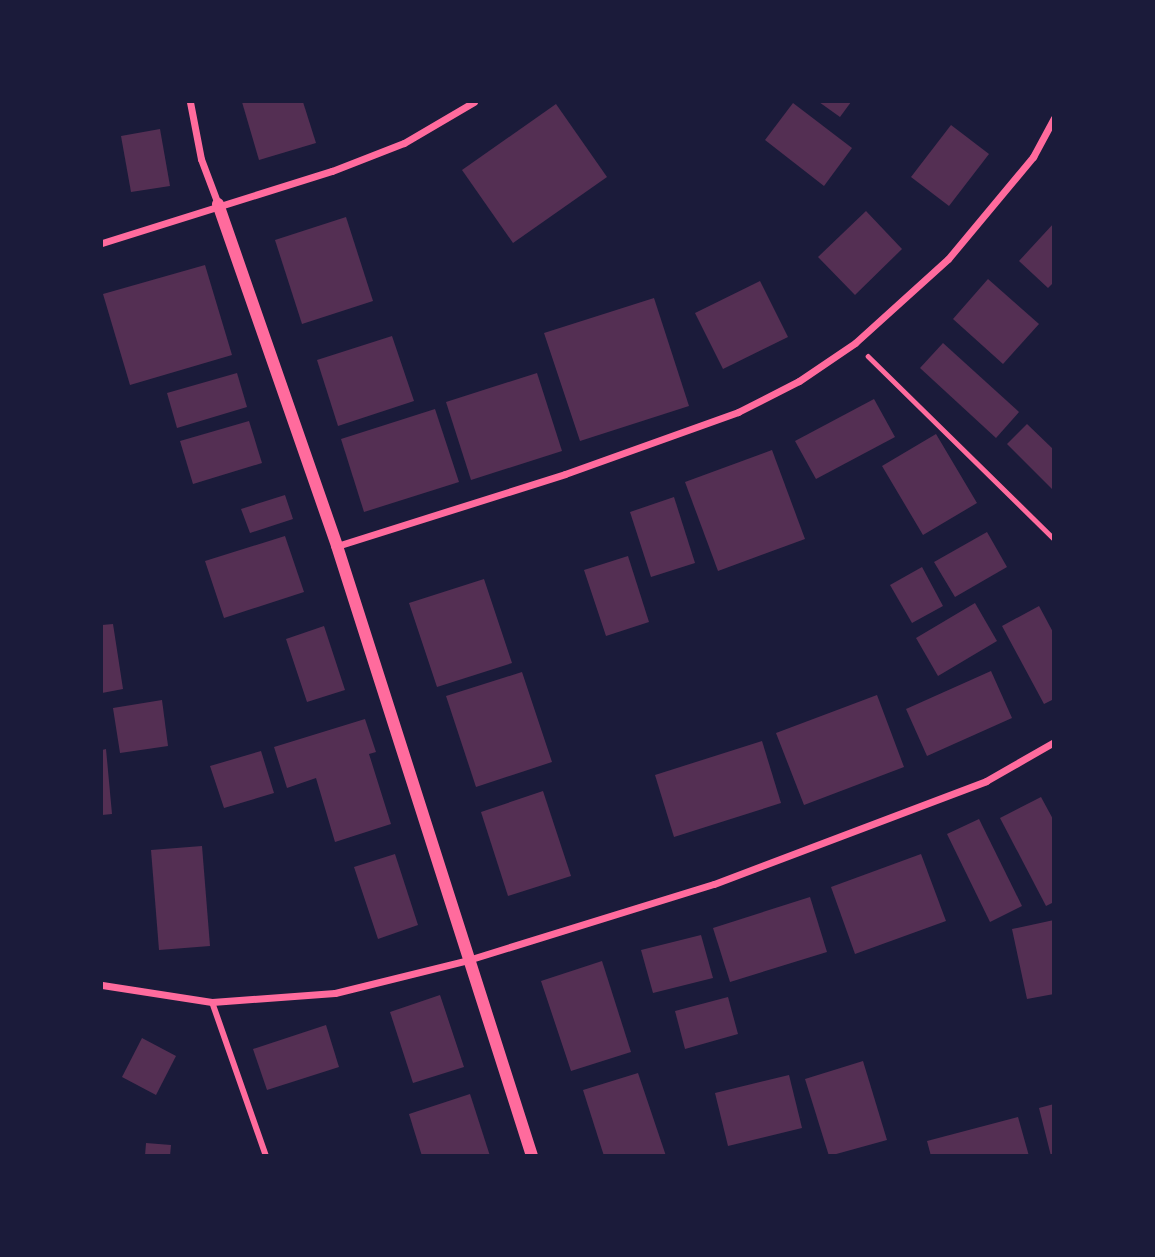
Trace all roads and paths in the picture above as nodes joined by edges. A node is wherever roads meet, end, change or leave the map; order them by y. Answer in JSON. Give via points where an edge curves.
{"nodes":[{"id":1,"x":190,"y":102,"type":"edge"},
{"id":2,"x":474,"y":102,"type":"edge"},
{"id":3,"x":1054,"y":118,"type":"edge"},
{"id":4,"x":218,"y":204,"type":"junction"},
{"id":5,"x":102,"y":243,"type":"edge"},
{"id":6,"x":855,"y":343,"type":"junction"},
{"id":7,"x":1054,"y":539,"type":"edge"},
{"id":8,"x":337,"y":546,"type":"junction"},
{"id":9,"x":1054,"y":742,"type":"edge"},
{"id":10,"x":468,"y":960,"type":"junction"},
{"id":11,"x":102,"y":985,"type":"edge"},
{"id":12,"x":212,"y":1002,"type":"junction"},
{"id":13,"x":266,"y":1156,"type":"edge"},
{"id":14,"x":532,"y":1156,"type":"edge"}],
"edges":[{"from":1,"to":4,"type":"street","via":[[201,159]]},
{"from":2,"to":4,"type":"street","via":[[404,144],[332,171]]},
{"from":3,"to":6,"type":"street","via":[[1033,157],[948,259]]},
{"from":4,"to":5,"type":"street"},
{"from":4,"to":8,"type":"street"},
{"from":6,"to":7,"type":"path"},
{"from":6,"to":8,"type":"street","via":[[799,381],[738,412],[565,474]]},
{"from":8,"to":10,"type":"street"},
{"from":9,"to":10,"type":"street","via":[[986,782],[765,866]]},
{"from":10,"to":12,"type":"street","via":[[335,993]]},
{"from":10,"to":14,"type":"street"},
{"from":11,"to":12,"type":"street"},
{"from":12,"to":13,"type":"street"}]}
